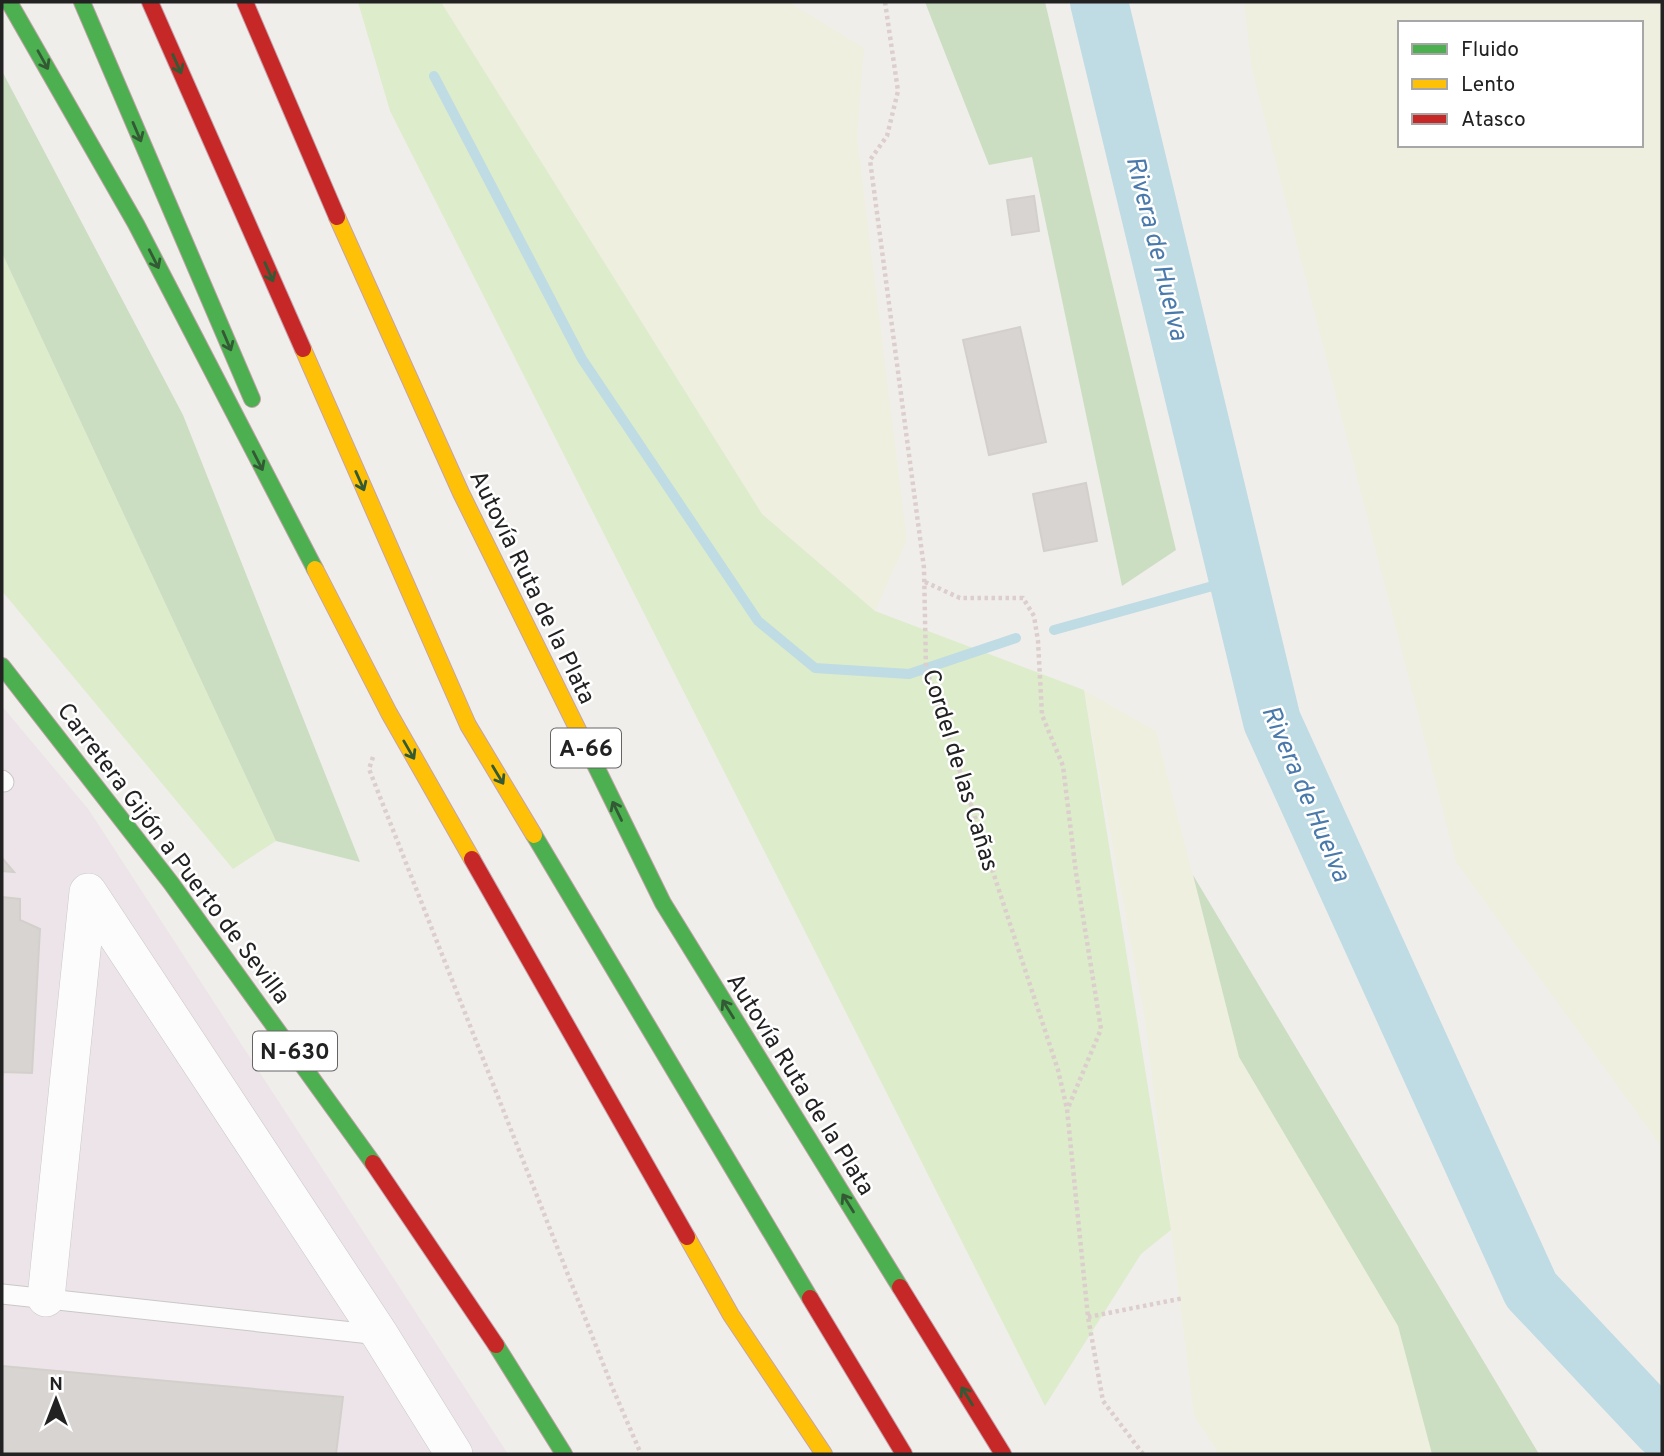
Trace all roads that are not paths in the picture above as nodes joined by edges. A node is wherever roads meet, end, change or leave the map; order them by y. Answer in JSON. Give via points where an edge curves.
{"nodes":[{"id":1,"x":9,"y":2,"type":"edge"},
{"id":2,"x":82,"y":2,"type":"edge"},
{"id":3,"x":150,"y":2,"type":"edge"},
{"id":4,"x":245,"y":2,"type":"edge"},
{"id":5,"x":290,"y":66,"type":"dead end"},
{"id":6,"x":344,"y":233,"type":"junction"},
{"id":7,"x":256,"y":407,"type":"dead end"},
{"id":8,"x":289,"y":484,"type":"dead end"},
{"id":9,"x":2,"y":666,"type":"edge"},
{"id":10,"x":389,"y":713,"type":"junction"},
{"id":11,"x":2,"y":1294,"type":"edge"},
{"id":12,"x":46,"y":1298,"type":"junction"},
{"id":13,"x":380,"y":1335,"type":"junction"},
{"id":14,"x":454,"y":1454,"type":"edge"},
{"id":15,"x":564,"y":1454,"type":"edge"},
{"id":16,"x":824,"y":1454,"type":"edge"},
{"id":17,"x":905,"y":1454,"type":"edge"},
{"id":18,"x":1003,"y":1454,"type":"edge"}],
"edges":[{"from":1,"to":10,"type":"highway","one_way":true,"via":[[136,224]]},
{"from":2,"to":7,"type":"highway","one_way":true},
{"from":3,"to":17,"type":"highway","one_way":true,"via":[[468,725]]},
{"from":4,"to":6,"type":"highway","name":"Autovía Ruta de la Plata","number":"A-66"},
{"from":5,"to":6,"type":"highway"},
{"from":18,"to":6,"type":"highway","name":"Autovía Ruta de la Plata","number":"A-66","one_way":true,"via":[[663,903],[461,493]]},
{"from":8,"to":10,"type":"highway"},
{"from":9,"to":15,"type":"highway","name":"Carretera Gijón a Puerto de Sevilla","number":"N-630","via":[[227,956],[418,1227]]},
{"from":10,"to":16,"type":"highway","one_way":true,"via":[[731,1315]]},
{"from":11,"to":12,"type":"lane"},
{"from":12,"to":13,"type":"lane"},
{"from":12,"to":13,"type":"street","via":[[88,892]]},
{"from":13,"to":14,"type":"street"}]}
